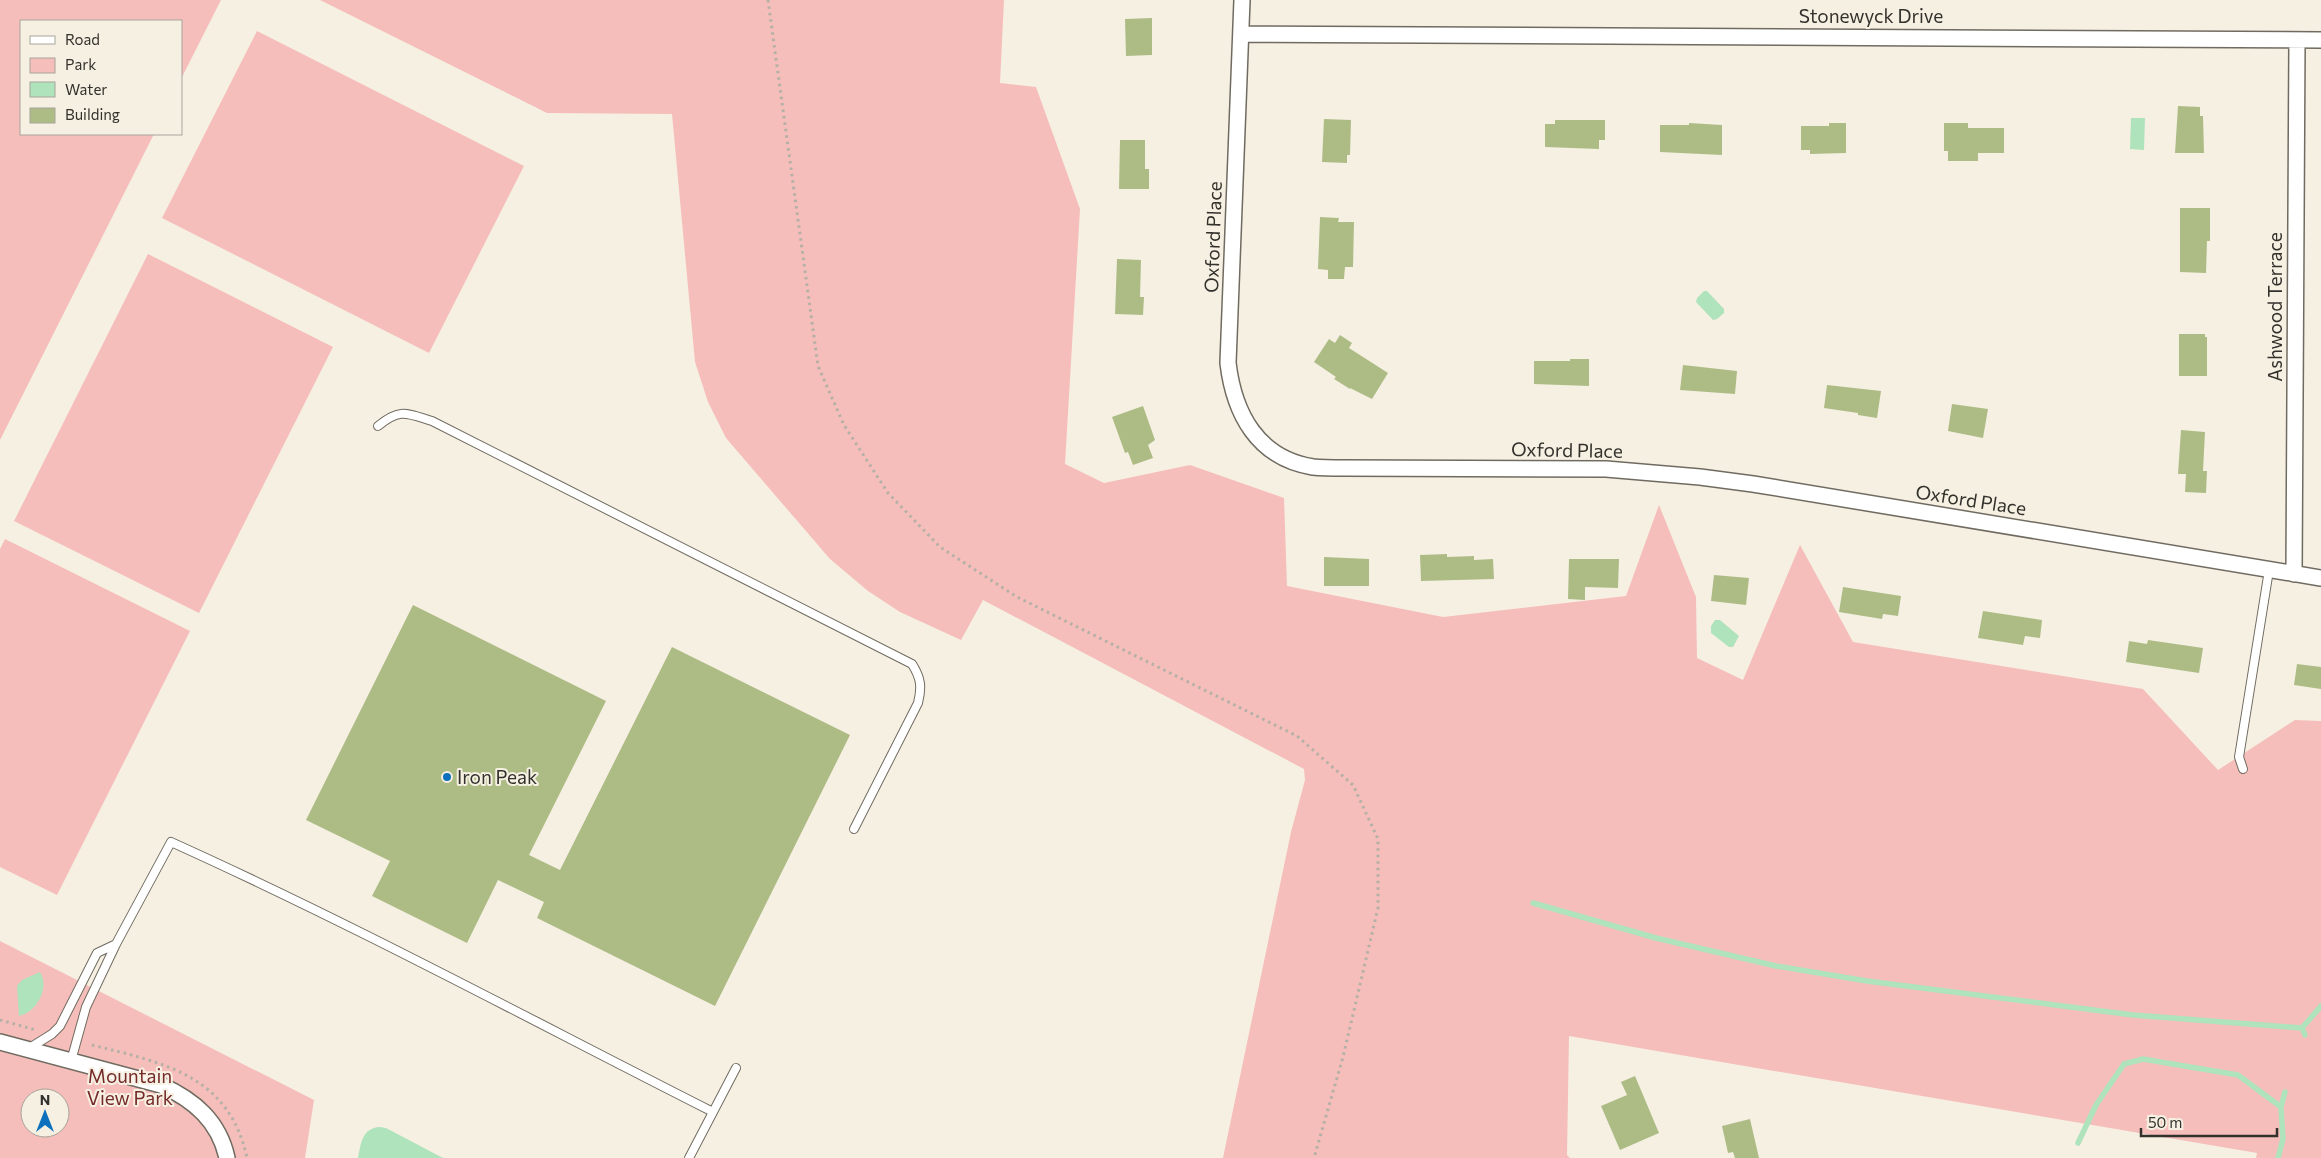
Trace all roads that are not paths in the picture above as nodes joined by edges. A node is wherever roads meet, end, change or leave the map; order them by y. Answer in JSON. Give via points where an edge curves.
{"nodes":[{"id":1,"x":1242,"y":0,"type":"edge"},
{"id":2,"x":1241,"y":34,"type":"junction"},
{"id":3,"x":2297,"y":40,"type":"junction"},
{"id":4,"x":2321,"y":40,"type":"edge"},
{"id":5,"x":378,"y":426,"type":"dead end"},
{"id":6,"x":2270,"y":570,"type":"junction"},
{"id":7,"x":2294,"y":574,"type":"junction"},
{"id":8,"x":2321,"y":578,"type":"edge"},
{"id":9,"x":2243,"y":769,"type":"dead end"},
{"id":10,"x":854,"y":829,"type":"dead end"},
{"id":11,"x":116,"y":944,"type":"junction"},
{"id":12,"x":0,"y":1042,"type":"edge"},
{"id":13,"x":27,"y":1049,"type":"junction"},
{"id":14,"x":72,"y":1061,"type":"junction"},
{"id":15,"x":736,"y":1068,"type":"dead end"},
{"id":16,"x":713,"y":1112,"type":"junction"},
{"id":17,"x":227,"y":1158,"type":"edge"},
{"id":18,"x":689,"y":1158,"type":"edge"}],
"edges":[{"from":1,"to":2,"type":"street","name":"Oxford Place"},
{"from":2,"to":3,"type":"street","name":"Stonewyck Drive"},
{"from":2,"to":6,"type":"street","name":"Oxford Place","via":[[1228,363],[1232,390],[1240,412],[1268,447],[1288,459],[1312,467],[1606,469],[1700,477]]},
{"from":3,"to":4,"type":"street","name":"Stonewyck Drive"},
{"from":3,"to":7,"type":"street","name":"Ashwood Terrace"},
{"from":5,"to":10,"type":"lane","via":[[392,415],[404,412],[432,421],[912,664],[922,687],[918,703]]},
{"from":6,"to":7,"type":"street","name":"Oxford Place"},
{"from":6,"to":9,"type":"lane","via":[[2239,757]]},
{"from":7,"to":8,"type":"street","name":"Oxford Place"},
{"from":11,"to":13,"type":"lane","via":[[96,953],[60,1026]]},
{"from":11,"to":14,"type":"lane","via":[[86,1007]]},
{"from":11,"to":16,"type":"lane","via":[[170,842],[367,937]]},
{"from":12,"to":13,"type":"street"},
{"from":13,"to":14,"type":"street"},
{"from":14,"to":17,"type":"street","via":[[162,1084],[181,1094],[204,1112],[212,1123],[220,1135]]},
{"from":15,"to":16,"type":"lane"},
{"from":16,"to":18,"type":"lane"}]}
